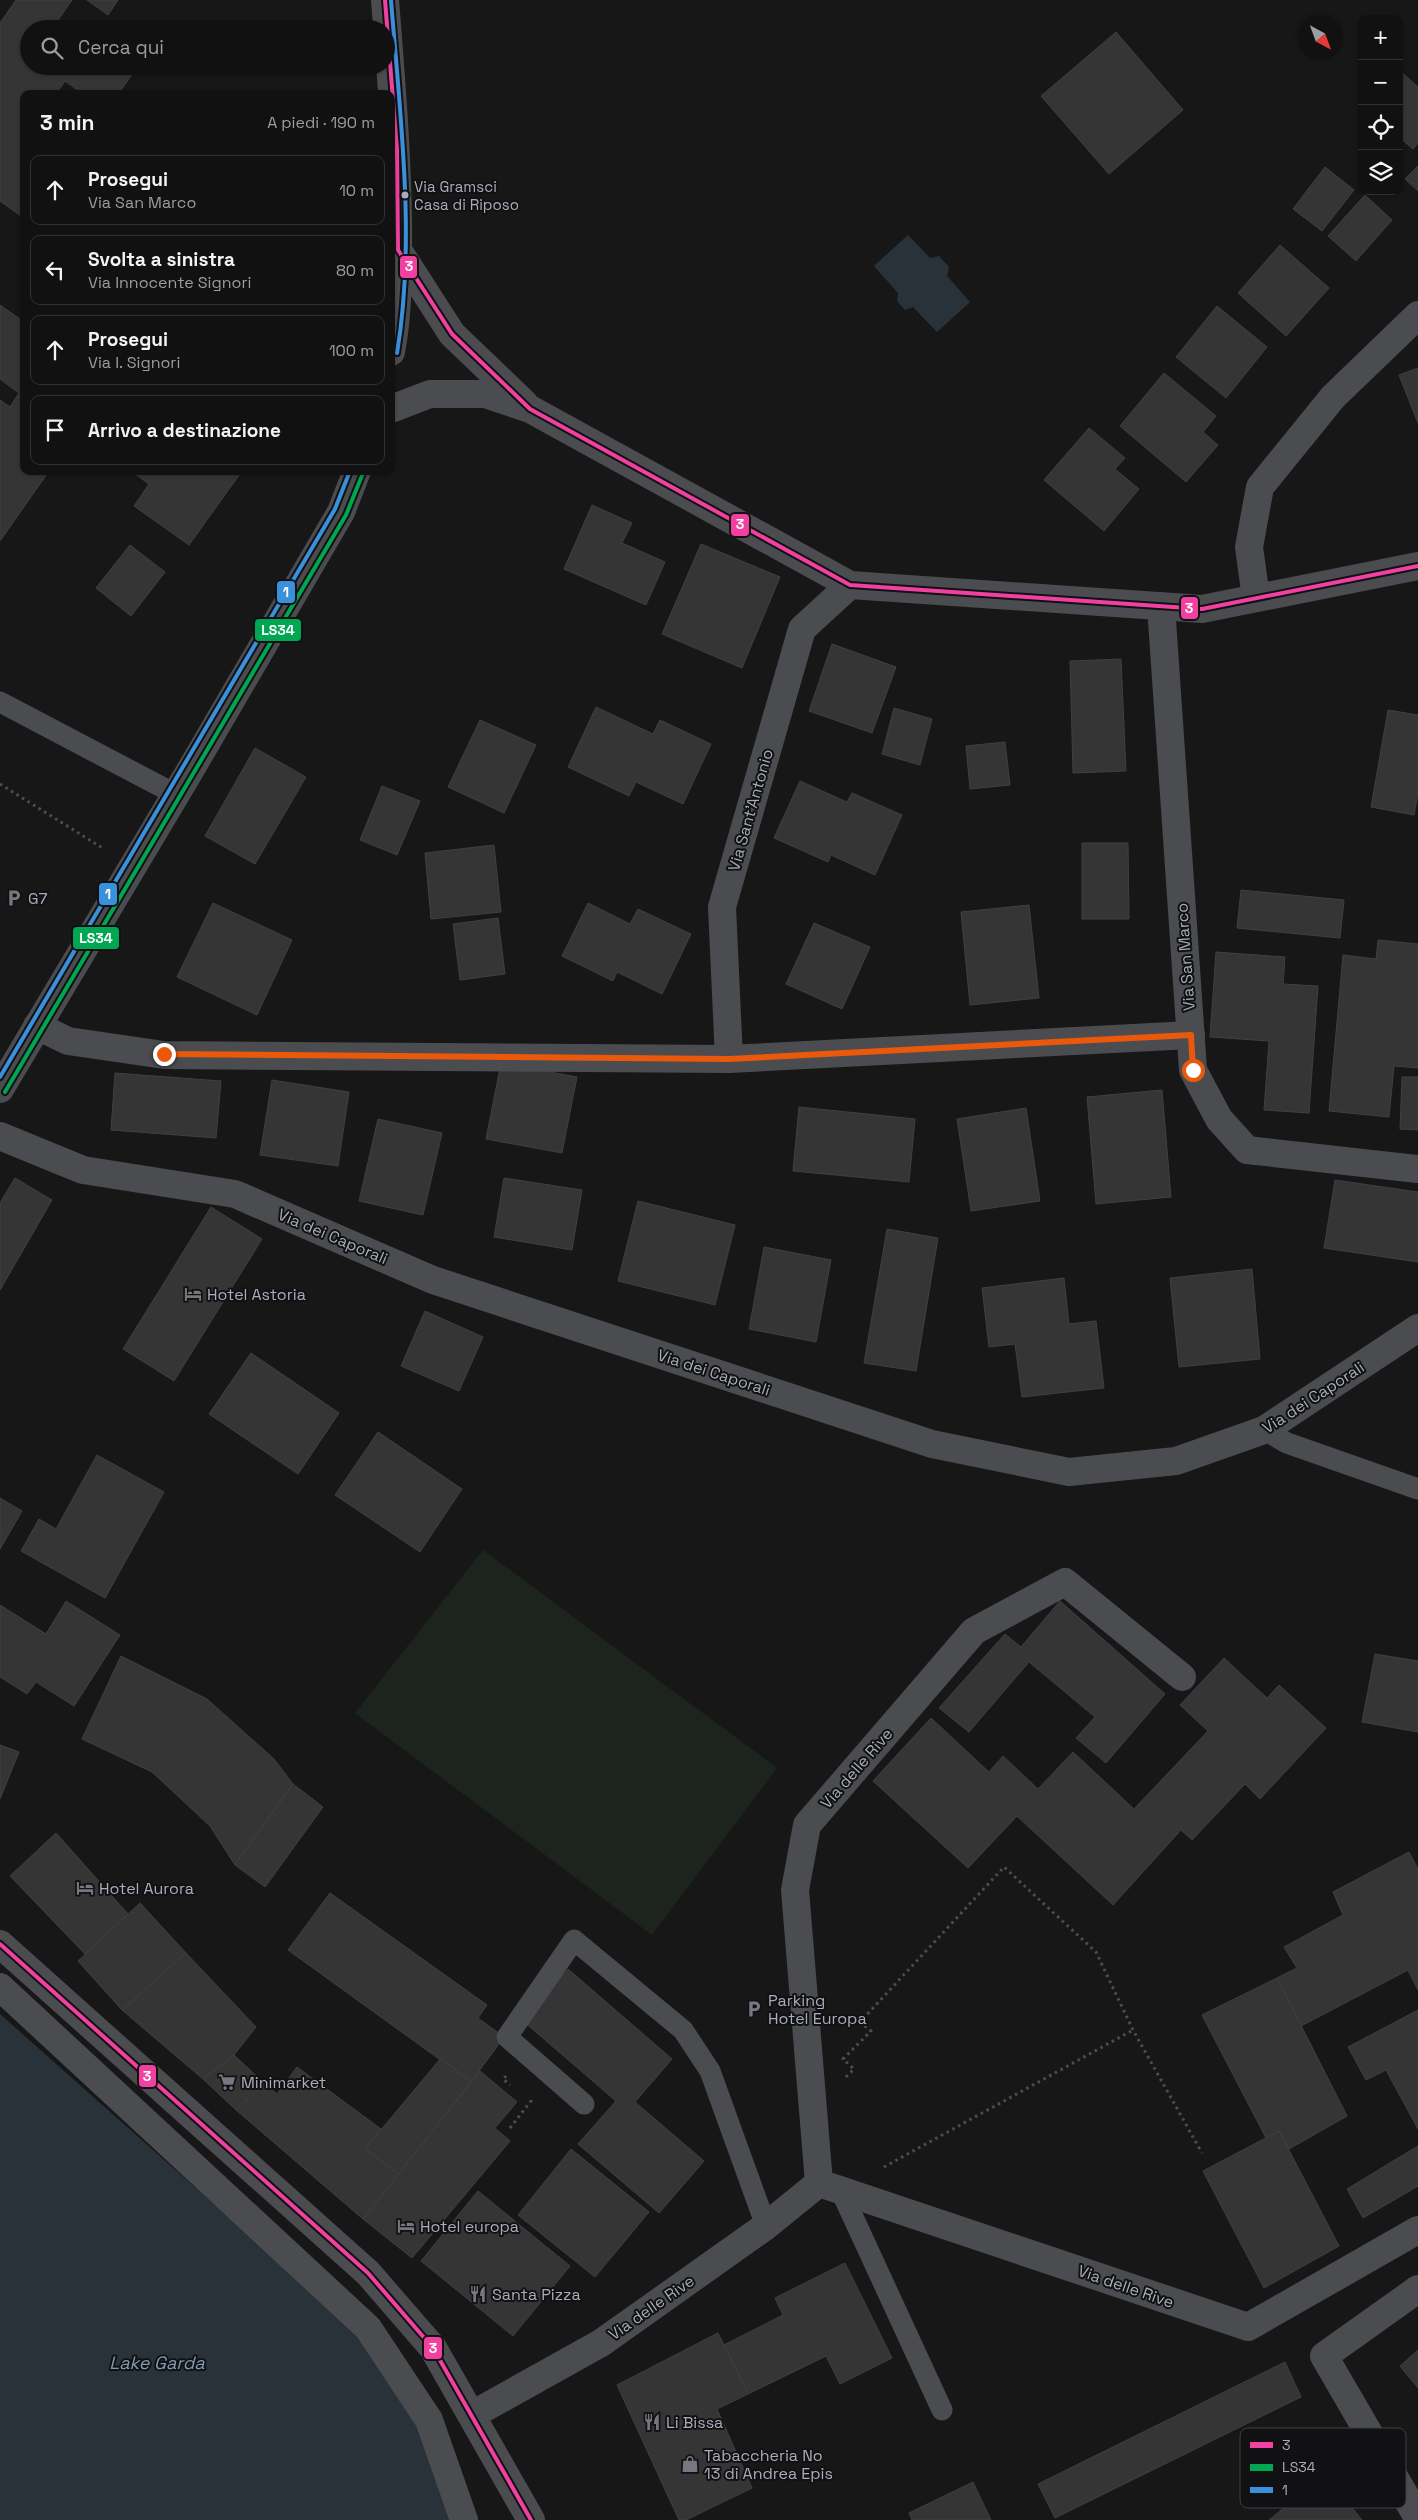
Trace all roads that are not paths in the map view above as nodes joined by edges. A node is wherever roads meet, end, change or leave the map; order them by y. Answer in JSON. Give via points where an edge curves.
{"nodes":[{"id":1,"x":385,"y":0,"type":"edge"},
{"id":2,"x":387,"y":20,"type":"edge"},
{"id":3,"x":391,"y":75,"type":"edge"},
{"id":4,"x":392,"y":90,"type":"edge"},
{"id":5,"x":395,"y":125,"type":"edge"},
{"id":6,"x":398,"y":250,"type":"junction"},
{"id":7,"x":1418,"y":315,"type":"edge"},
{"id":8,"x":395,"y":332,"type":"edge"},
{"id":9,"x":395,"y":407,"type":"edge"},
{"id":10,"x":530,"y":410,"type":"junction"},
{"id":11,"x":355,"y":475,"type":"edge"},
{"id":12,"x":1418,"y":566,"type":"edge"},
{"id":13,"x":850,"y":585,"type":"junction"},
{"id":14,"x":1256,"y":598,"type":"junction"},
{"id":15,"x":1161,"y":606,"type":"junction"},
{"id":16,"x":0,"y":702,"type":"edge"},
{"id":17,"x":175,"y":794,"type":"junction"},
{"id":18,"x":37,"y":1026,"type":"junction"},
{"id":19,"x":1191,"y":1035,"type":"junction"},
{"id":20,"x":729,"y":1059,"type":"junction"},
{"id":21,"x":0,"y":1089,"type":"edge"},
{"id":22,"x":0,"y":1136,"type":"edge"},
{"id":23,"x":1418,"y":1169,"type":"edge"},
{"id":24,"x":1418,"y":1328,"type":"edge"},
{"id":25,"x":1264,"y":1430,"type":"junction"},
{"id":26,"x":1418,"y":1489,"type":"edge"},
{"id":27,"x":1182,"y":1678,"type":"dead end"},
{"id":28,"x":0,"y":1944,"type":"edge"},
{"id":29,"x":0,"y":1987,"type":"edge"},
{"id":30,"x":584,"y":2104,"type":"dead end"},
{"id":31,"x":830,"y":2187,"type":"junction"},
{"id":32,"x":766,"y":2226,"type":"junction"},
{"id":33,"x":1418,"y":2230,"type":"edge"},
{"id":34,"x":1418,"y":2289,"type":"edge"},
{"id":35,"x":942,"y":2410,"type":"dead end"},
{"id":36,"x":472,"y":2415,"type":"junction"},
{"id":37,"x":1366,"y":2428,"type":"edge"},
{"id":38,"x":1406,"y":2497,"type":"edge"},
{"id":39,"x":1418,"y":2518,"type":"edge"},
{"id":40,"x":464,"y":2520,"type":"edge"},
{"id":41,"x":531,"y":2520,"type":"edge"}],
"edges":[{"from":1,"to":2,"type":"street"},
{"from":3,"to":4,"type":"street"},
{"from":5,"to":6,"type":"street"},
{"from":6,"to":8,"type":"street"},
{"from":6,"to":10,"type":"street","via":[[452,334]]},
{"from":7,"to":14,"type":"street","via":[[1333,397],[1260,487],[1249,547]]},
{"from":9,"to":10,"type":"street","via":[[430,394],[485,394]]},
{"from":10,"to":13,"type":"street"},
{"from":11,"to":17,"type":"street","via":[[340,512]]},
{"from":12,"to":14,"type":"street"},
{"from":13,"to":15,"type":"street"},
{"from":13,"to":20,"type":"street","name":"Via Sant'Antonio","via":[[802,629],[722,907]]},
{"from":14,"to":15,"type":"street","via":[[1202,609]]},
{"from":15,"to":19,"type":"street","name":"Via San Marco"},
{"from":16,"to":17,"type":"lane"},
{"from":17,"to":18,"type":"street"},
{"from":18,"to":20,"type":"street","via":[[68,1041],[164,1054]]},
{"from":18,"to":21,"type":"street"},
{"from":19,"to":20,"type":"street"},
{"from":19,"to":23,"type":"street","name":"Via San Marco","via":[[1193,1070],[1219,1120],[1247,1150]]},
{"from":22,"to":25,"type":"street","name":"Via dei Caporali","via":[[83,1170],[235,1194],[433,1280],[932,1444],[1069,1472],[1176,1461]]},
{"from":24,"to":25,"type":"street","name":"Via dei Caporali"},
{"from":25,"to":26,"type":"lane","via":[[1286,1443]]},
{"from":27,"to":31,"type":"street","name":"Via delle Rive","via":[[1065,1582],[974,1631],[807,1826],[794,1890],[813,2109]]},
{"from":28,"to":36,"type":"street","via":[[368,2273],[433,2348]]},
{"from":29,"to":40,"type":"street","via":[[368,2328],[429,2420]]},
{"from":30,"to":32,"type":"lane","via":[[507,2037],[574,1940],[683,2030],[710,2071]]},
{"from":31,"to":32,"type":"street","name":"Via delle Rive"},
{"from":31,"to":33,"type":"street","name":"Via delle Rive","via":[[1248,2327]]},
{"from":31,"to":35,"type":"lane"},
{"from":32,"to":36,"type":"street","name":"Via delle Rive","via":[[600,2343]]},
{"from":34,"to":37,"type":"street","via":[[1324,2356]]},
{"from":36,"to":41,"type":"street"},
{"from":38,"to":39,"type":"street"}]}
